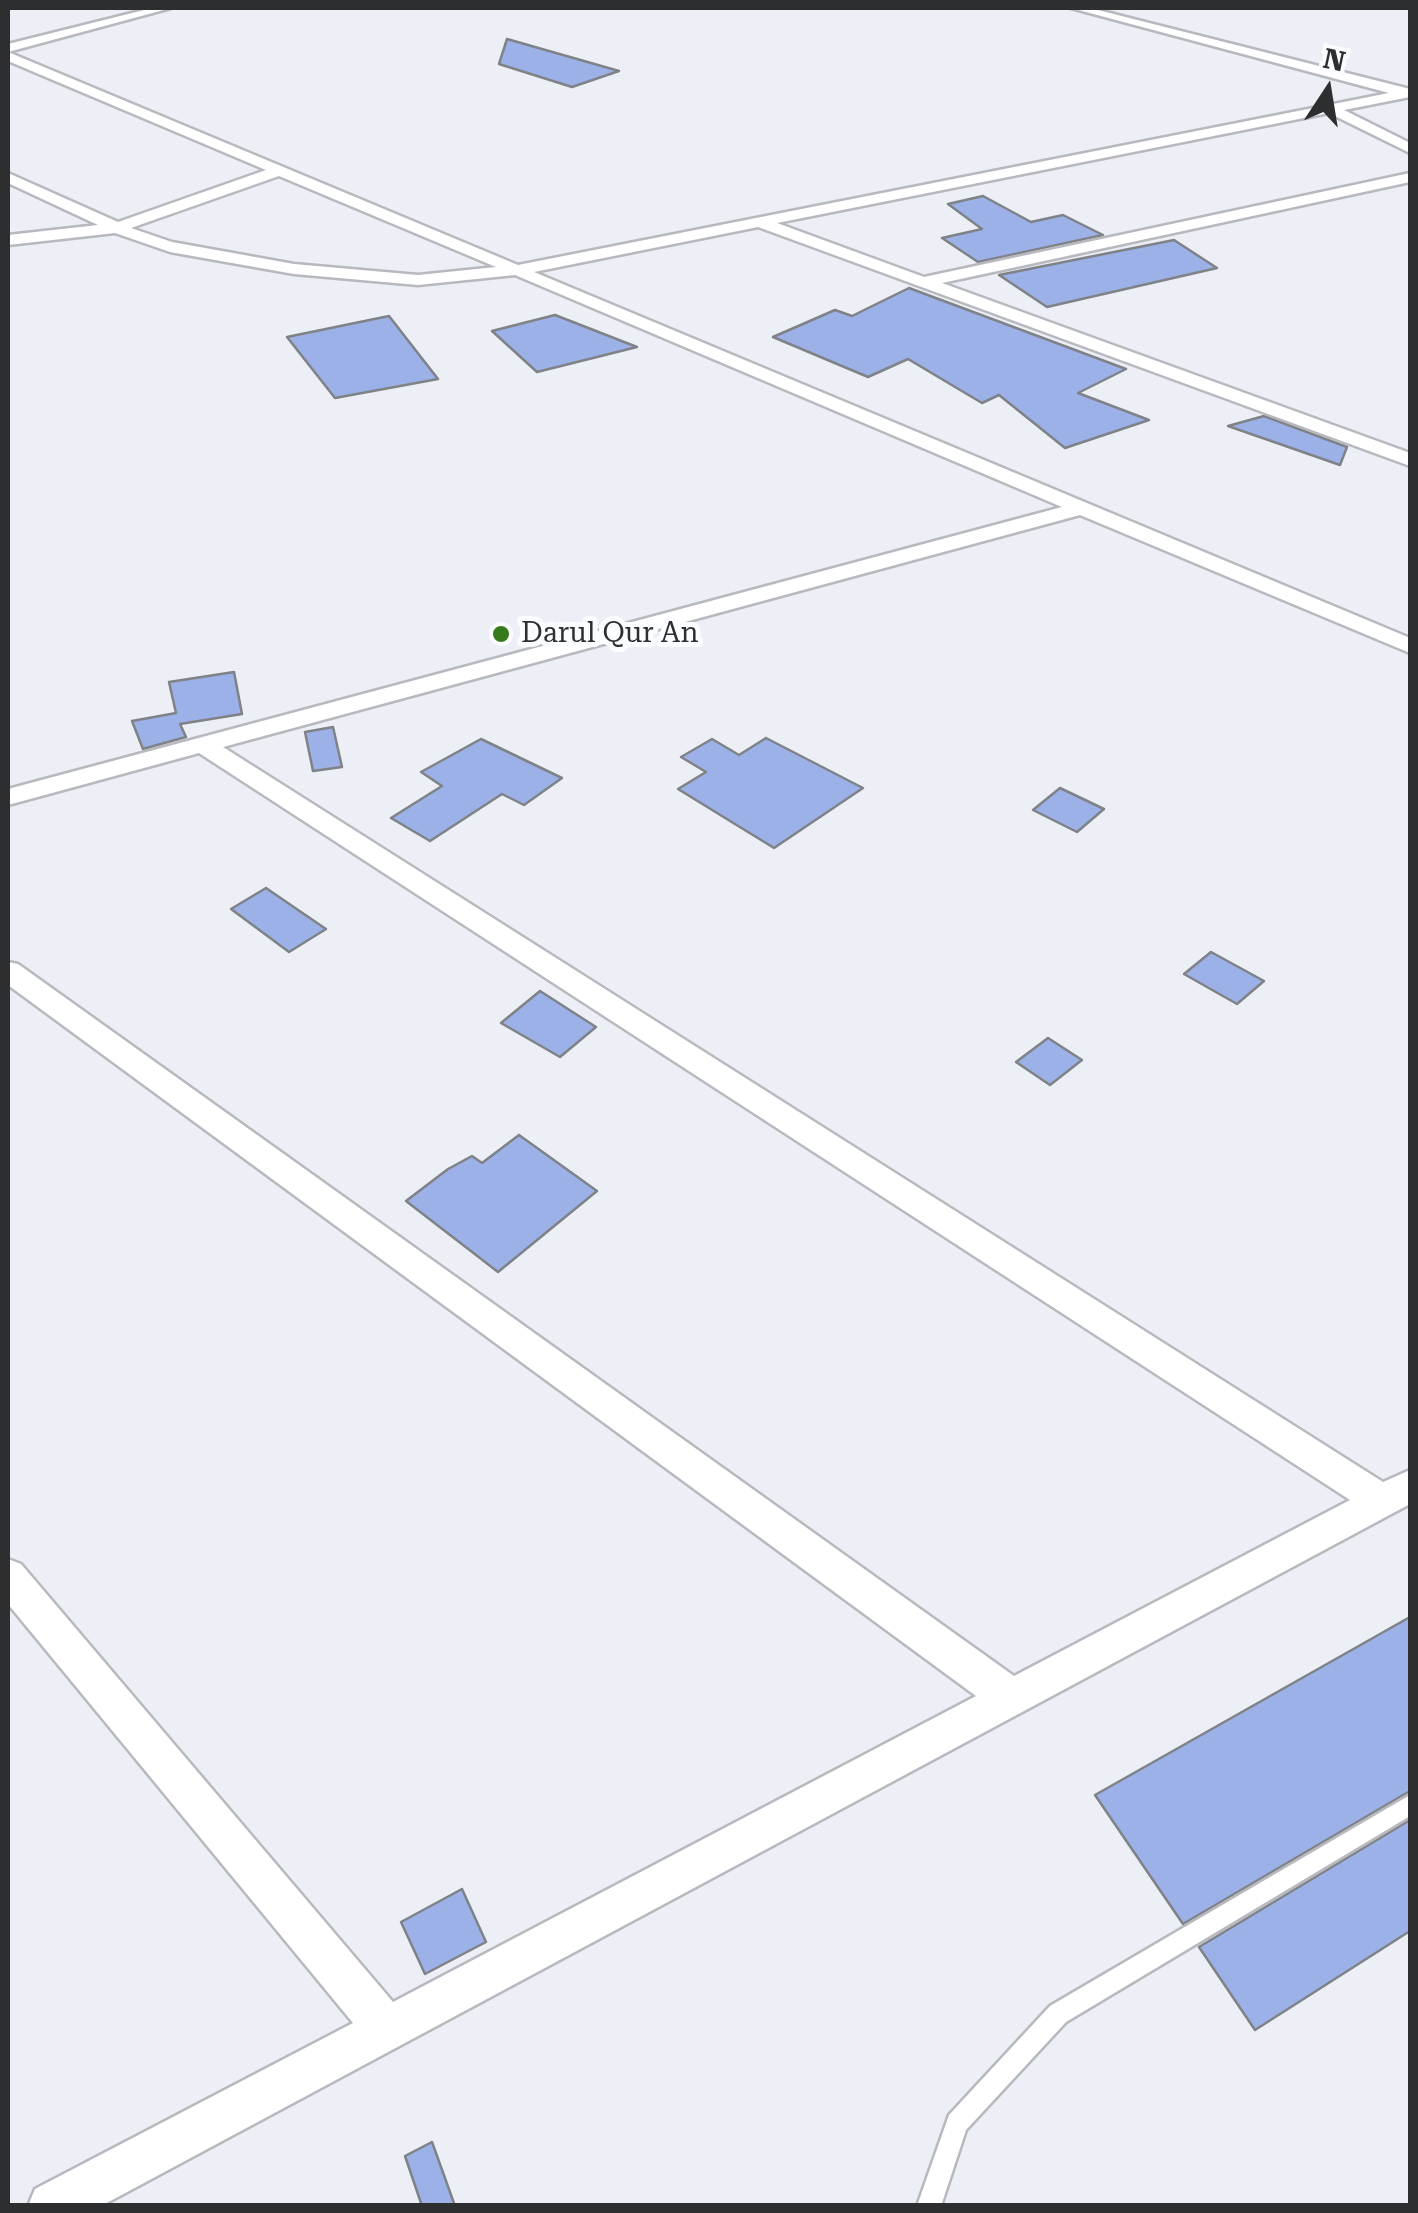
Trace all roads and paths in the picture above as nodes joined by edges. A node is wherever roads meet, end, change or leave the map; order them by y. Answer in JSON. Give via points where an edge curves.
{"nodes":[{"id":1,"x":165,"y":8,"type":"edge"},
{"id":2,"x":1077,"y":8,"type":"edge"},
{"id":3,"x":140,"y":10,"type":"edge"},
{"id":4,"x":8,"y":48,"type":"edge"},
{"id":5,"x":8,"y":56,"type":"edge"},
{"id":6,"x":1409,"y":93,"type":"edge"},
{"id":7,"x":1331,"y":108,"type":"junction"},
{"id":8,"x":1410,"y":149,"type":"edge"},
{"id":9,"x":281,"y":170,"type":"junction"},
{"id":10,"x":8,"y":177,"type":"edge"},
{"id":11,"x":1410,"y":177,"type":"edge"},
{"id":12,"x":759,"y":222,"type":"junction"},
{"id":13,"x":116,"y":228,"type":"junction"},
{"id":14,"x":8,"y":240,"type":"edge"},
{"id":15,"x":516,"y":270,"type":"junction"},
{"id":16,"x":923,"y":282,"type":"junction"},
{"id":17,"x":1410,"y":460,"type":"edge"},
{"id":18,"x":1082,"y":508,"type":"junction"},
{"id":19,"x":1405,"y":637,"type":"edge"},
{"id":20,"x":202,"y":744,"type":"junction"},
{"id":21,"x":8,"y":796,"type":"edge"},
{"id":22,"x":8,"y":971,"type":"edge"},
{"id":23,"x":1396,"y":1494,"type":"edge"},
{"id":24,"x":8,"y":1576,"type":"edge"},
{"id":25,"x":1012,"y":1698,"type":"junction"},
{"id":26,"x":1410,"y":1805,"type":"edge"},
{"id":27,"x":388,"y":2030,"type":"junction"},
{"id":28,"x":52,"y":2206,"type":"edge"},
{"id":29,"x":929,"y":2206,"type":"edge"}],
"edges":[{"from":1,"to":3,"type":"street"},
{"from":2,"to":6,"type":"street"},
{"from":3,"to":4,"type":"street"},
{"from":5,"to":9,"type":"street"},
{"from":6,"to":7,"type":"street"},
{"from":7,"to":8,"type":"street"},
{"from":7,"to":12,"type":"street"},
{"from":9,"to":13,"type":"street"},
{"from":9,"to":15,"type":"street"},
{"from":10,"to":13,"type":"street"},
{"from":11,"to":16,"type":"street"},
{"from":12,"to":15,"type":"street"},
{"from":12,"to":16,"type":"street"},
{"from":13,"to":14,"type":"street"},
{"from":13,"to":15,"type":"street","via":[[170,246],[294,269],[418,280]]},
{"from":15,"to":18,"type":"street"},
{"from":16,"to":17,"type":"street"},
{"from":18,"to":19,"type":"street"},
{"from":18,"to":20,"type":"street"},
{"from":20,"to":21,"type":"street"},
{"from":20,"to":23,"type":"street"},
{"from":22,"to":25,"type":"street"},
{"from":23,"to":25,"type":"street"},
{"from":24,"to":27,"type":"street"},
{"from":25,"to":27,"type":"street"},
{"from":26,"to":29,"type":"lane","via":[[1058,2014],[957,2123]]},
{"from":27,"to":28,"type":"street"}]}
